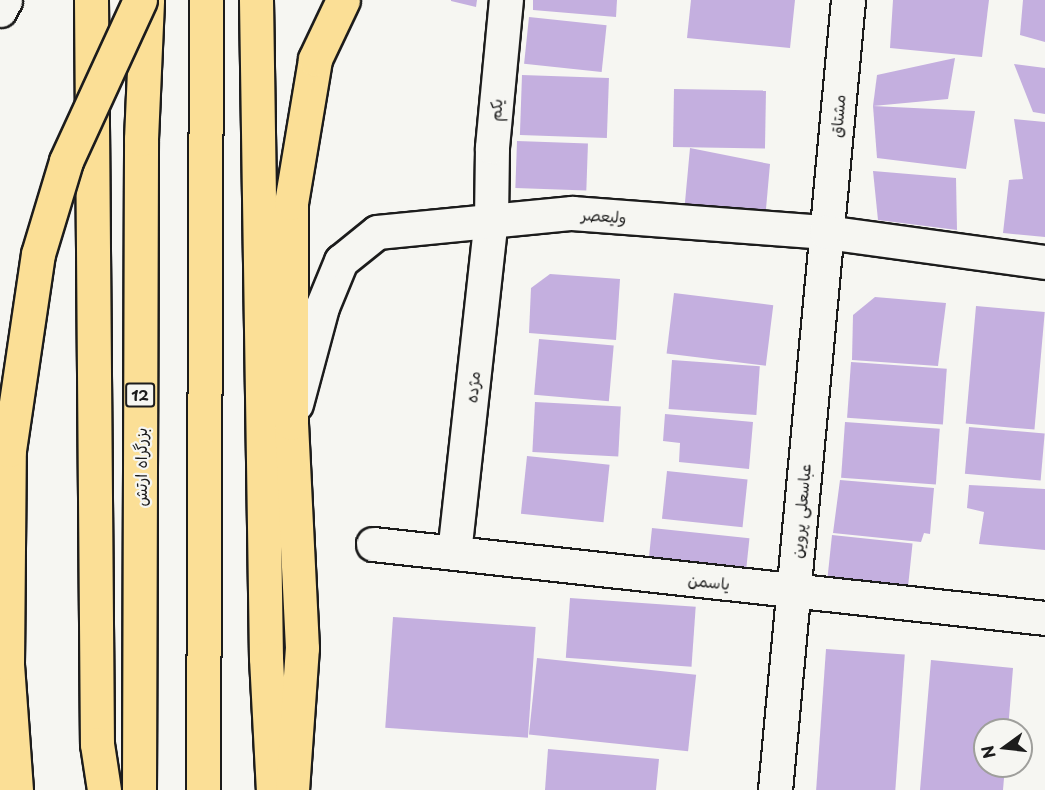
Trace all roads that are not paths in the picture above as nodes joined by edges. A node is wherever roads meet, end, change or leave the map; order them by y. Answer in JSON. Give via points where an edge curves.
{"nodes":[{"id":1,"x":5,"y":0,"type":"edge"},
{"id":2,"x":91,"y":0,"type":"edge"},
{"id":3,"x":140,"y":0,"type":"edge"},
{"id":4,"x":147,"y":0,"type":"edge"},
{"id":5,"x":206,"y":0,"type":"edge"},
{"id":6,"x":256,"y":0,"type":"edge"},
{"id":7,"x":344,"y":0,"type":"edge"},
{"id":8,"x":506,"y":0,"type":"edge"},
{"id":9,"x":848,"y":0,"type":"edge"},
{"id":10,"x":0,"y":10,"type":"edge"},
{"id":11,"x":491,"y":220,"type":"junction"},
{"id":12,"x":826,"y":232,"type":"junction"},
{"id":13,"x":1045,"y":262,"type":"edge"},
{"id":14,"x":291,"y":423,"type":"junction"},
{"id":15,"x":373,"y":544,"type":"dead end"},
{"id":16,"x":454,"y":553,"type":"junction"},
{"id":17,"x":793,"y":590,"type":"junction"},
{"id":18,"x":1045,"y":618,"type":"edge"},
{"id":19,"x":16,"y":790,"type":"edge"},
{"id":20,"x":104,"y":790,"type":"edge"},
{"id":21,"x":139,"y":790,"type":"edge"},
{"id":22,"x":204,"y":790,"type":"edge"},
{"id":23,"x":273,"y":790,"type":"edge"},
{"id":24,"x":292,"y":790,"type":"edge"},
{"id":25,"x":775,"y":790,"type":"edge"}],
"edges":[{"from":1,"to":10,"type":"street"},
{"from":2,"to":20,"type":"highway","via":[[97,744]]},
{"from":3,"to":19,"type":"highway","bridge":true,"via":[[66,161],[38,254],[9,450],[7,663]]},
{"from":4,"to":21,"type":"highway","name":"بزرگراه ارتش","number":"12","via":[[141,139]]},
{"from":5,"to":22,"type":"highway"},
{"from":6,"to":23,"type":"highway","via":[[266,658]]},
{"from":7,"to":14,"type":"highway","via":[[315,59],[291,203]]},
{"from":8,"to":11,"type":"street","name":"یکم","via":[[492,147]]},
{"from":9,"to":12,"type":"street","name":"مشتاق"},
{"from":11,"to":12,"type":"street","name":"ولیعصر","via":[[572,213]]},
{"from":11,"to":14,"type":"street","name":"ولیعصر","via":[[377,232],[341,261],[322,307]]},
{"from":11,"to":16,"type":"street","name":"مژده"},
{"from":12,"to":13,"type":"street","name":"ولیعصر"},
{"from":12,"to":17,"type":"street","name":"عباسعلی پروین"},
{"from":14,"to":24,"type":"highway","via":[[302,648]]},
{"from":15,"to":16,"type":"street","name":"یاسمن"},
{"from":16,"to":17,"type":"street","name":"یاسمن"},
{"from":17,"to":18,"type":"street","name":"یاسمن"},
{"from":17,"to":25,"type":"street","name":"عباسعلی پروین"}]}
